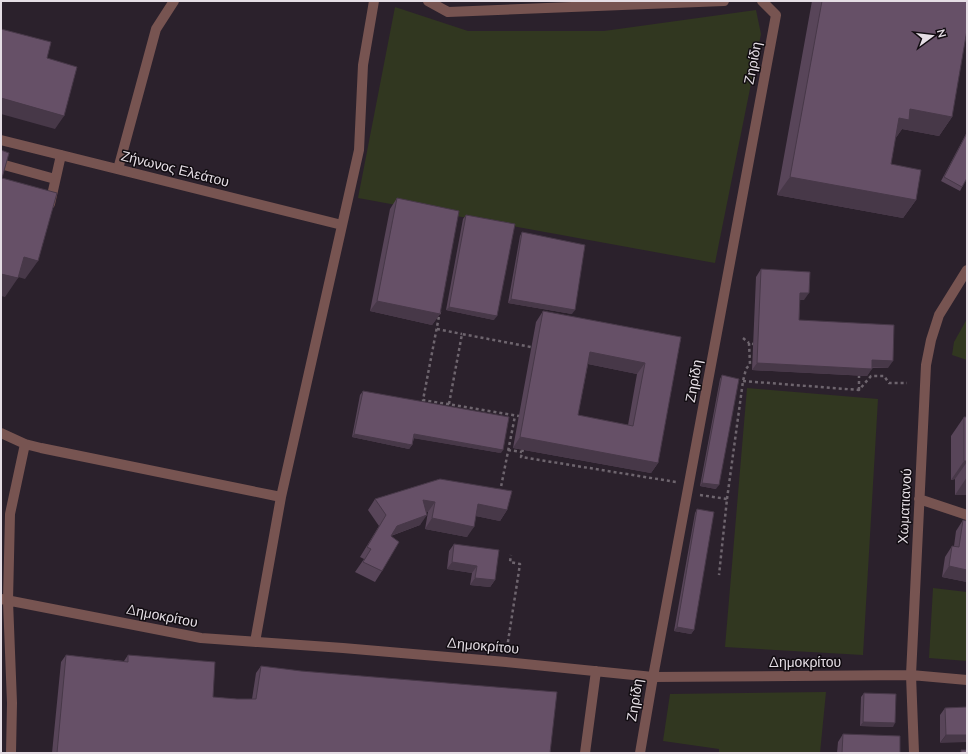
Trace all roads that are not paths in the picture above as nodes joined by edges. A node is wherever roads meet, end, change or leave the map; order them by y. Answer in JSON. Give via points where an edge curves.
{"nodes":[{"id":1,"x":174,"y":1,"type":"edge"},
{"id":2,"x":374,"y":1,"type":"edge"},
{"id":3,"x":428,"y":1,"type":"edge"},
{"id":4,"x":724,"y":1,"type":"edge"},
{"id":5,"x":762,"y":1,"type":"edge"},
{"id":6,"x":1,"y":140,"type":"edge"},
{"id":7,"x":61,"y":155,"type":"junction"},
{"id":8,"x":1,"y":164,"type":"edge"},
{"id":9,"x":118,"y":169,"type":"junction"},
{"id":10,"x":55,"y":179,"type":"junction"},
{"id":11,"x":47,"y":215,"type":"edge"},
{"id":12,"x":342,"y":225,"type":"junction"},
{"id":13,"x":967,"y":270,"type":"edge"},
{"id":14,"x":1,"y":433,"type":"edge"},
{"id":15,"x":25,"y":444,"type":"junction"},
{"id":16,"x":281,"y":497,"type":"junction"},
{"id":17,"x":920,"y":499,"type":"junction"},
{"id":18,"x":967,"y":515,"type":"edge"},
{"id":19,"x":4,"y":600,"type":"edge"},
{"id":20,"x":255,"y":642,"type":"junction"},
{"id":21,"x":596,"y":671,"type":"junction"},
{"id":22,"x":911,"y":676,"type":"junction"},
{"id":23,"x":652,"y":677,"type":"junction"},
{"id":24,"x":967,"y":680,"type":"edge"},
{"id":25,"x":11,"y":753,"type":"edge"},
{"id":26,"x":585,"y":753,"type":"edge"},
{"id":27,"x":640,"y":753,"type":"edge"},
{"id":28,"x":914,"y":753,"type":"edge"}],
"edges":[{"from":1,"to":9,"type":"street","via":[[156,29]]},
{"from":2,"to":12,"type":"street","via":[[363,65],[359,150]]},
{"from":3,"to":4,"type":"street","via":[[448,12]]},
{"from":5,"to":23,"type":"street","name":"Ζηρίδη","via":[[776,15]]},
{"from":6,"to":7,"type":"street","name":"Ζήνωνος Ελεάτου"},
{"from":7,"to":9,"type":"street","name":"Ζήνωνος Ελεάτου"},
{"from":7,"to":10,"type":"street"},
{"from":8,"to":10,"type":"street"},
{"from":9,"to":12,"type":"street","name":"Ζήνωνος Ελεάτου"},
{"from":10,"to":11,"type":"street"},
{"from":12,"to":16,"type":"street"},
{"from":13,"to":17,"type":"street","name":"Χωματιανού","via":[[939,315],[931,340],[926,365]]},
{"from":14,"to":15,"type":"street"},
{"from":15,"to":16,"type":"street"},
{"from":15,"to":19,"type":"street","via":[[10,514]]},
{"from":16,"to":20,"type":"street"},
{"from":17,"to":18,"type":"street"},
{"from":17,"to":22,"type":"street","name":"Χωματιανού"},
{"from":19,"to":20,"type":"street","name":"Δημοκρίτου","via":[[201,638]]},
{"from":19,"to":25,"type":"street","via":[[12,703]]},
{"from":20,"to":21,"type":"street","name":"Δημοκρίτου"},
{"from":21,"to":23,"type":"street","name":"Δημοκρίτου"},
{"from":21,"to":26,"type":"street"},
{"from":22,"to":23,"type":"street","name":"Δημοκρίτου"},
{"from":22,"to":24,"type":"street","name":"Δημοκρίτου"},
{"from":22,"to":28,"type":"street","name":"Χωματιανού"},
{"from":23,"to":27,"type":"street","name":"Ζηρίδη"}]}
